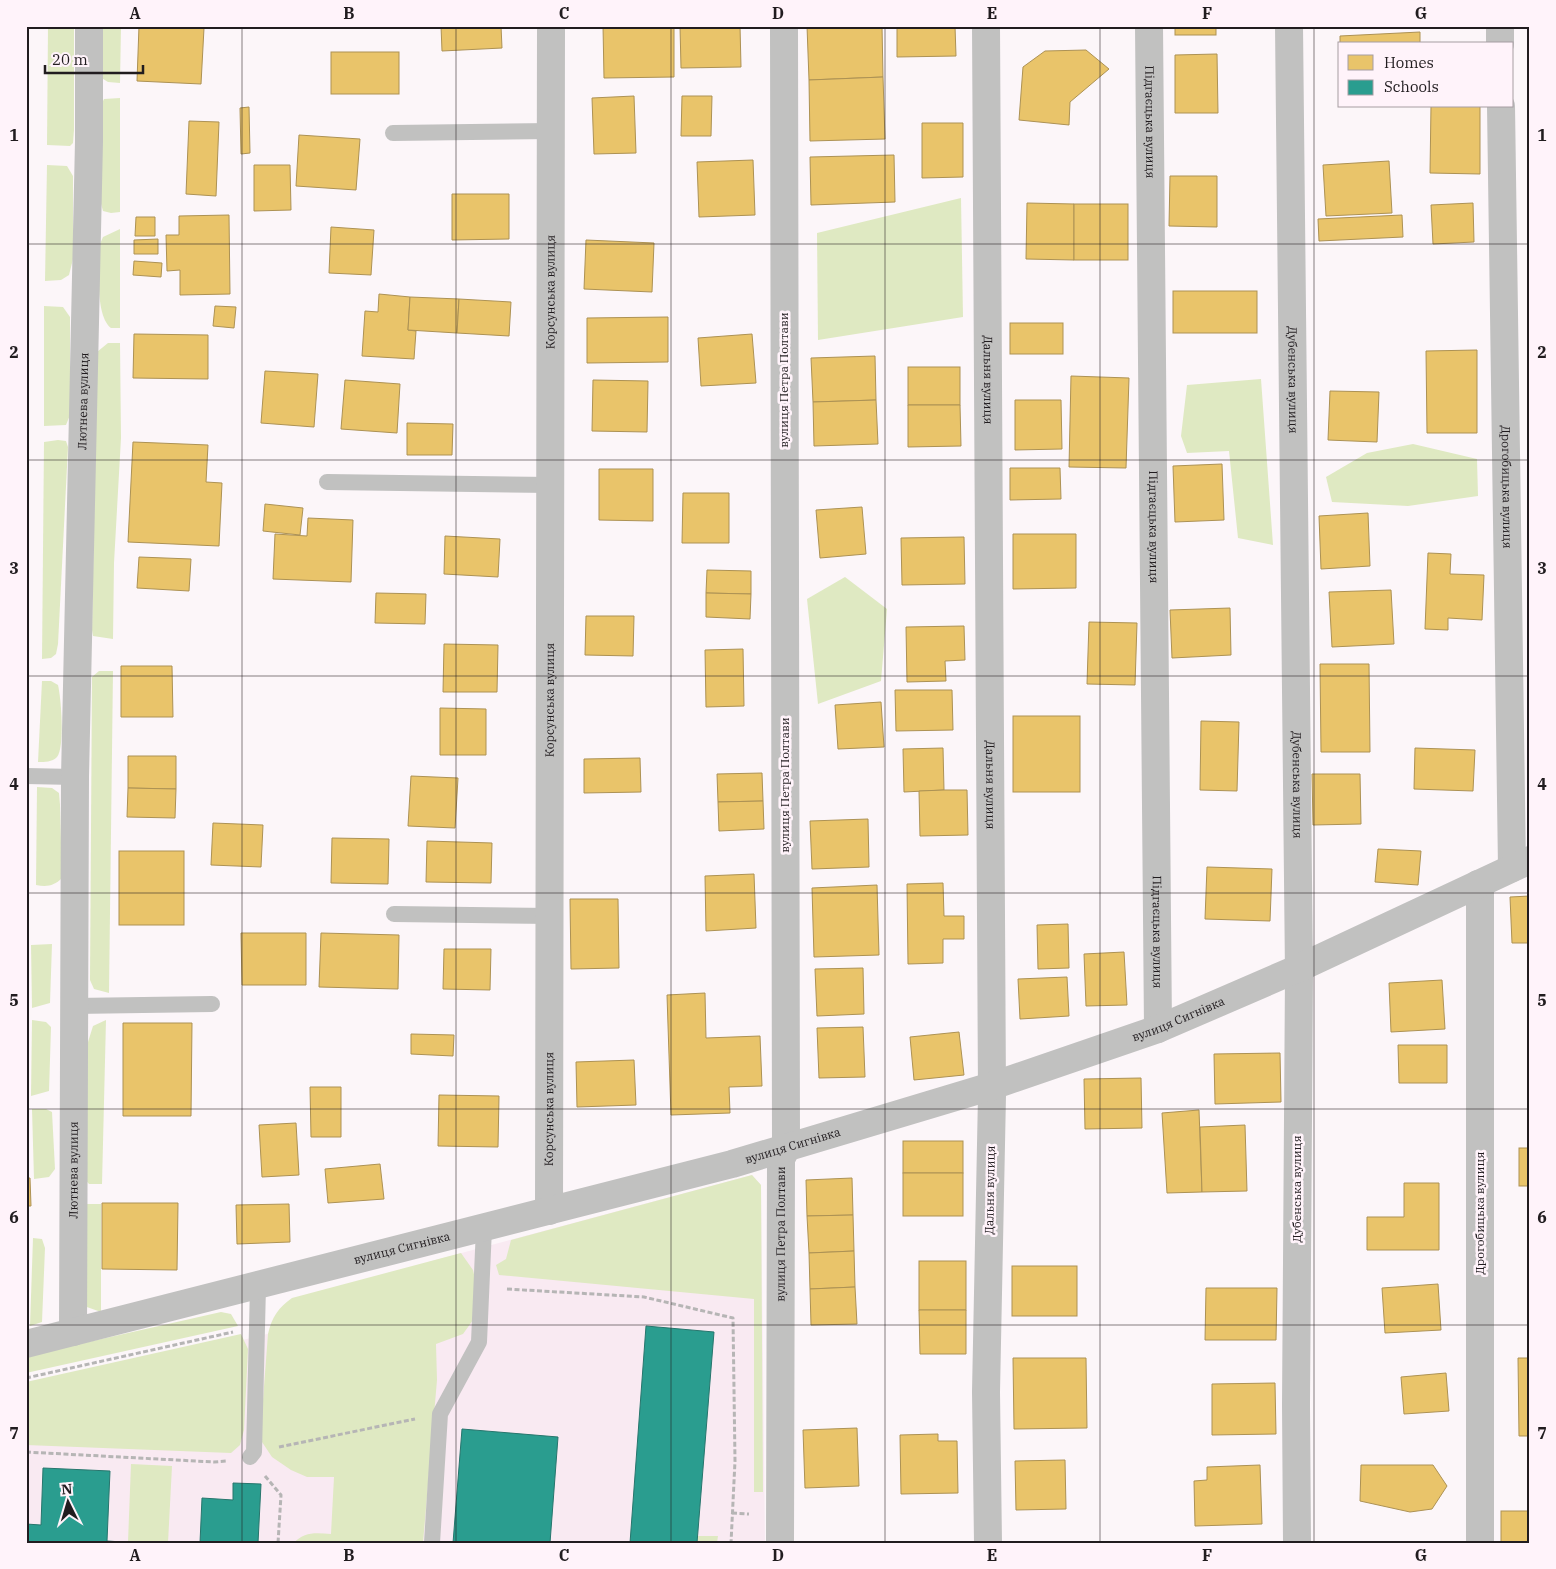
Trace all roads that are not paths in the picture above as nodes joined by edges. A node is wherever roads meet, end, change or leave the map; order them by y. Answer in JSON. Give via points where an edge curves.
{"nodes":[{"id":1,"x":89,"y":26,"type":"edge"},
{"id":2,"x":551,"y":26,"type":"edge"},
{"id":3,"x":784,"y":26,"type":"edge"},
{"id":4,"x":986,"y":26,"type":"edge"},
{"id":5,"x":1149,"y":26,"type":"edge"},
{"id":6,"x":1289,"y":26,"type":"edge"},
{"id":7,"x":1500,"y":26,"type":"edge"},
{"id":8,"x":1500,"y":42,"type":"edge"},
{"id":9,"x":1501,"y":108,"type":"edge"},
{"id":10,"x":551,"y":131,"type":"junction"},
{"id":11,"x":393,"y":133,"type":"dead end"},
{"id":12,"x":327,"y":482,"type":"dead end"},
{"id":13,"x":551,"y":485,"type":"junction"},
{"id":14,"x":26,"y":776,"type":"edge"},
{"id":15,"x":75,"y":776,"type":"junction"},
{"id":16,"x":1521,"y":864,"type":"edge"},
{"id":17,"x":1478,"y":884,"type":"junction"},
{"id":18,"x":394,"y":914,"type":"dead end"},
{"id":19,"x":550,"y":916,"type":"junction"},
{"id":20,"x":1299,"y":968,"type":"junction"},
{"id":21,"x":212,"y":1004,"type":"dead end"},
{"id":22,"x":74,"y":1006,"type":"junction"},
{"id":23,"x":1158,"y":1029,"type":"junction"},
{"id":24,"x":992,"y":1086,"type":"junction"},
{"id":25,"x":786,"y":1149,"type":"junction"},
{"id":26,"x":549,"y":1211,"type":"junction"},
{"id":27,"x":484,"y":1228,"type":"junction"},
{"id":28,"x":258,"y":1286,"type":"junction"},
{"id":29,"x":73,"y":1332,"type":"junction"},
{"id":30,"x":26,"y":1344,"type":"edge"},
{"id":31,"x":252,"y":1454,"type":"road end"},
{"id":32,"x":432,"y":1543,"type":"edge"},
{"id":33,"x":780,"y":1543,"type":"edge"},
{"id":34,"x":988,"y":1543,"type":"edge"},
{"id":35,"x":1297,"y":1543,"type":"edge"},
{"id":36,"x":1480,"y":1543,"type":"edge"}],
"edges":[{"from":1,"to":15,"type":"street","name":"Лютнева вулиця"},
{"from":2,"to":10,"type":"street","name":"Корсунська вулиця"},
{"from":3,"to":25,"type":"street","name":"вулиця Петра Полтави"},
{"from":4,"to":24,"type":"street","name":"Дальня вулиця"},
{"from":5,"to":23,"type":"street","name":"Підгаєцька вулиця"},
{"from":6,"to":20,"type":"street","name":"Дубенська вулиця"},
{"from":7,"to":8,"type":"street"},
{"from":9,"to":16,"type":"street","name":"Дрогобицька вулиця"},
{"from":10,"to":11,"type":"lane"},
{"from":10,"to":13,"type":"street","name":"Корсунська вулиця"},
{"from":12,"to":13,"type":"lane"},
{"from":13,"to":19,"type":"street","name":"Корсунська вулиця"},
{"from":14,"to":15,"type":"lane"},
{"from":15,"to":22,"type":"street","name":"Лютнева вулиця"},
{"from":16,"to":17,"type":"street","name":"вулиця Сигнівка"},
{"from":17,"to":20,"type":"street","name":"вулиця Сигнівка"},
{"from":17,"to":36,"type":"street","name":"Дрогобицька вулиця"},
{"from":18,"to":19,"type":"lane"},
{"from":19,"to":26,"type":"street","name":"Корсунська вулиця"},
{"from":20,"to":23,"type":"street","name":"вулиця Сигнівка"},
{"from":20,"to":35,"type":"street","name":"Дубенська вулиця"},
{"from":21,"to":22,"type":"lane"},
{"from":22,"to":29,"type":"street","name":"Лютнева вулиця"},
{"from":23,"to":24,"type":"street","name":"вулиця Сигнівка"},
{"from":24,"to":25,"type":"street","name":"вулиця Сигнівка"},
{"from":24,"to":34,"type":"street","name":"Дальня вулиця","via":[[986,1392]]},
{"from":25,"to":26,"type":"street","name":"вулиця Сигнівка"},
{"from":25,"to":33,"type":"street","name":"вулиця Петра Полтави","via":[[781,1159]]},
{"from":26,"to":27,"type":"street","name":"вулиця Сигнівка"},
{"from":27,"to":28,"type":"street","name":"вулиця Сигнівка"},
{"from":27,"to":32,"type":"lane","via":[[479,1342],[440,1414]]},
{"from":28,"to":29,"type":"street","name":"вулиця Сигнівка"},
{"from":28,"to":31,"type":"lane"},
{"from":29,"to":30,"type":"street","name":"вулиця Сигнівка"}]}
